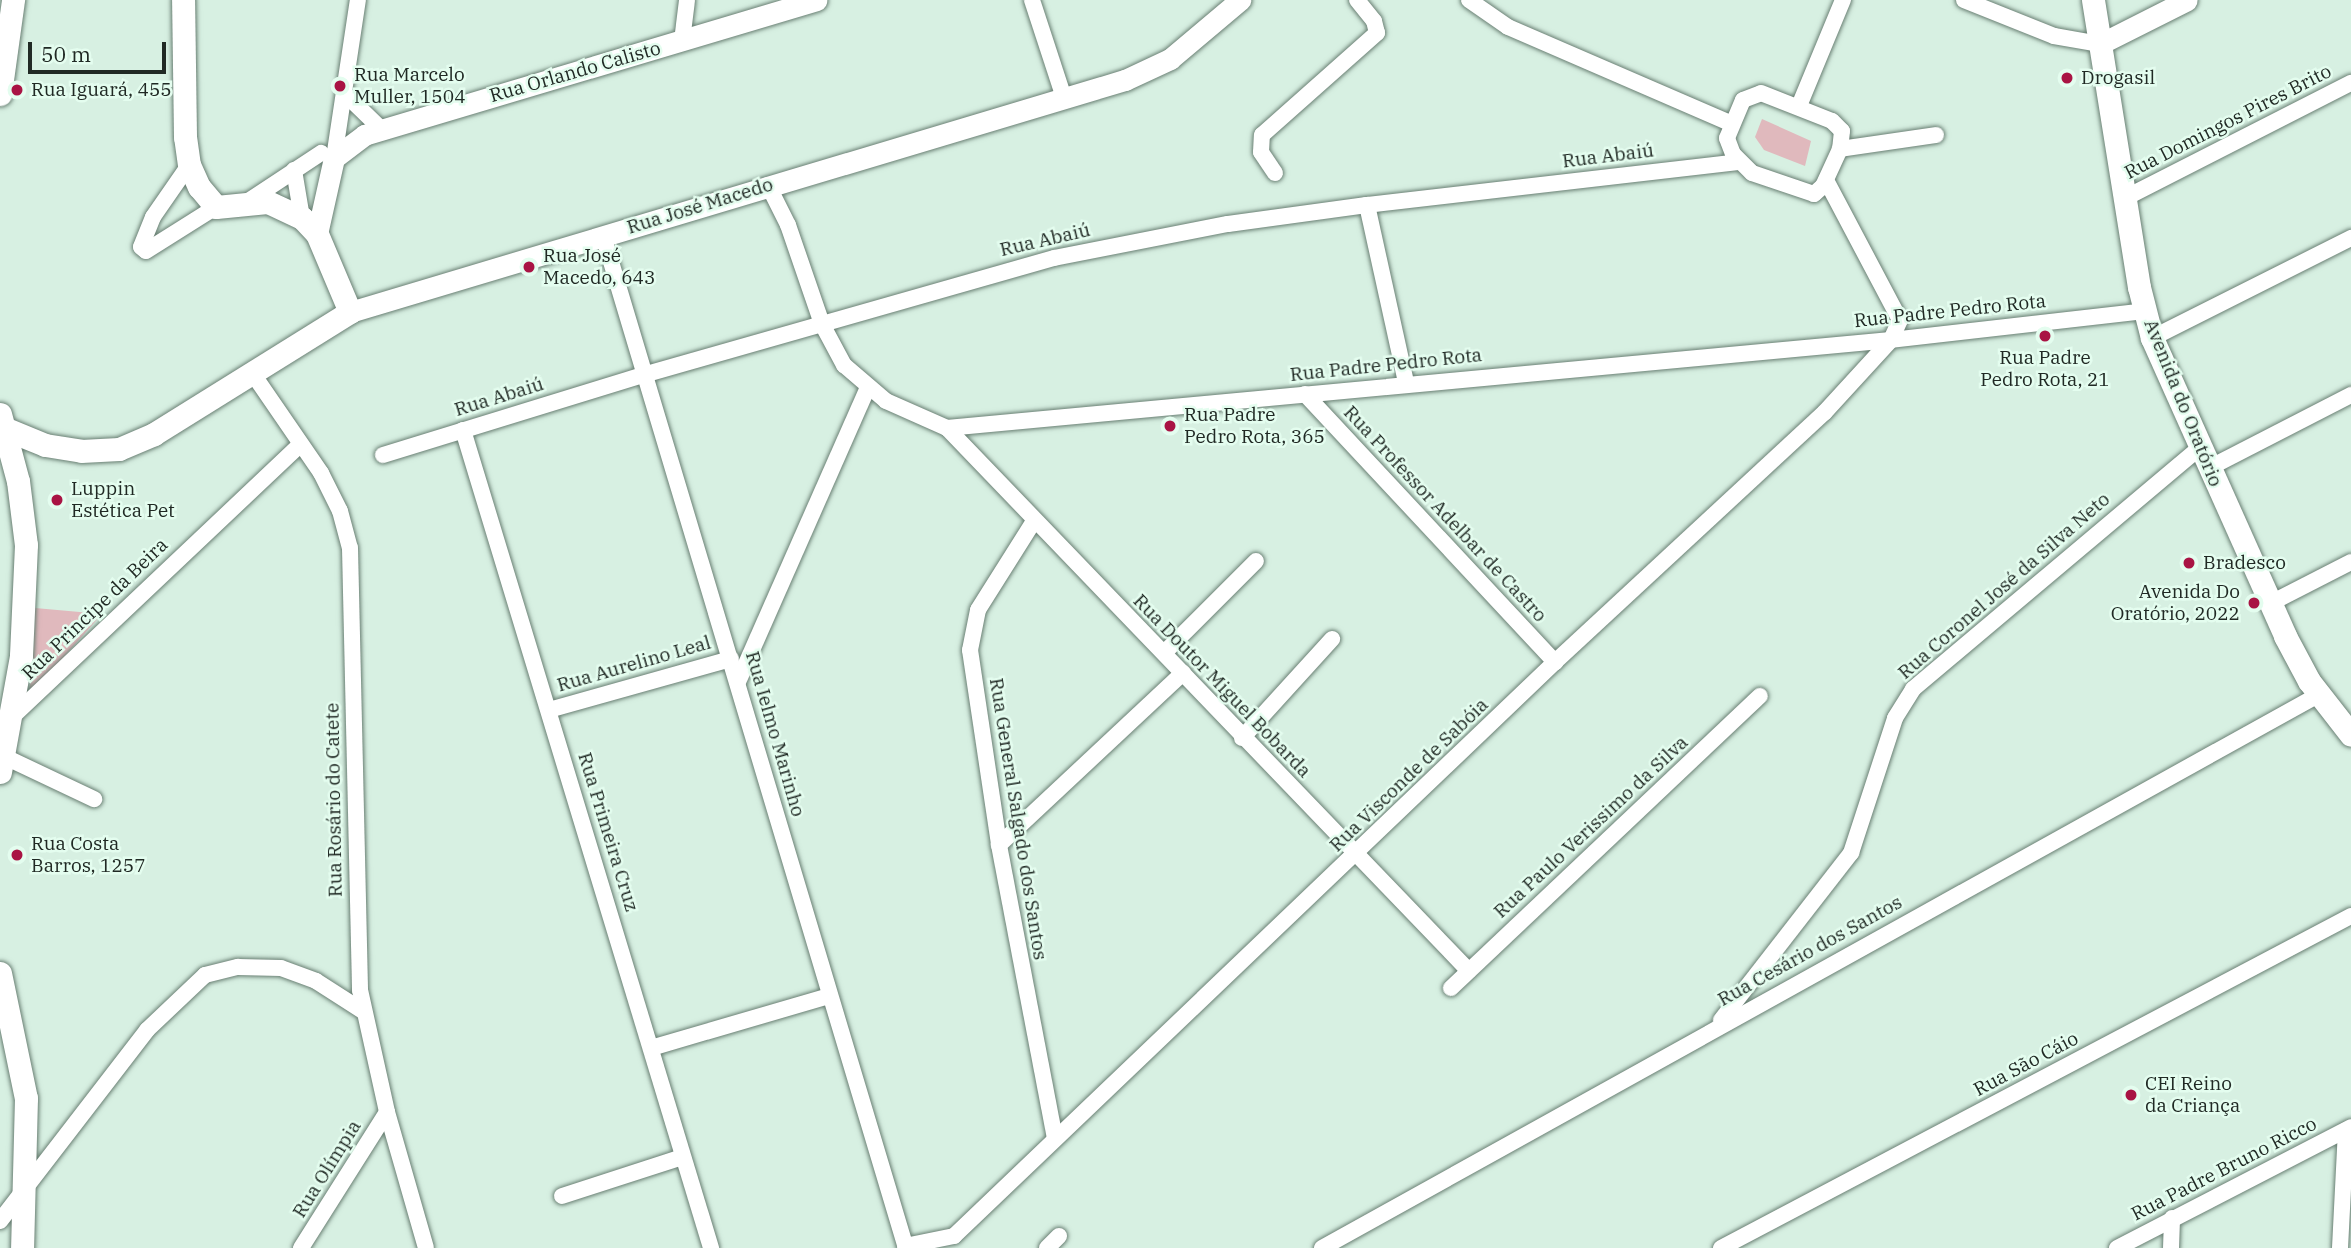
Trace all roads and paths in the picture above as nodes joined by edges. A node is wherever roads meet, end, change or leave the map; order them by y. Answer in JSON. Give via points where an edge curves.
{"nodes":[{"id":1,"x":13,"y":0,"type":"edge"},
{"id":2,"x":183,"y":0,"type":"edge"},
{"id":3,"x":358,"y":0,"type":"edge"},
{"id":4,"x":687,"y":0,"type":"edge"},
{"id":5,"x":816,"y":0,"type":"edge"},
{"id":6,"x":1032,"y":0,"type":"edge"},
{"id":7,"x":1240,"y":0,"type":"edge"},
{"id":8,"x":1357,"y":0,"type":"edge"},
{"id":9,"x":1469,"y":0,"type":"edge"},
{"id":10,"x":1843,"y":0,"type":"edge"},
{"id":11,"x":1964,"y":0,"type":"edge"},
{"id":12,"x":2093,"y":0,"type":"edge"},
{"id":13,"x":2187,"y":0,"type":"edge"},
{"id":14,"x":682,"y":41,"type":"junction"},
{"id":15,"x":2100,"y":44,"type":"junction"},
{"id":16,"x":2351,"y":83,"type":"edge"},
{"id":17,"x":344,"y":93,"type":"junction"},
{"id":18,"x":0,"y":94,"type":"edge"},
{"id":19,"x":1064,"y":98,"type":"junction"},
{"id":20,"x":1799,"y":106,"type":"junction"},
{"id":21,"x":1732,"y":124,"type":"junction"},
{"id":22,"x":380,"y":128,"type":"junction"},
{"id":23,"x":1936,"y":135,"type":"dead end"},
{"id":24,"x":1840,"y":149,"type":"junction"},
{"id":25,"x":328,"y":156,"type":"junction"},
{"id":26,"x":1737,"y":162,"type":"junction"},
{"id":27,"x":189,"y":165,"type":"junction"},
{"id":28,"x":294,"y":170,"type":"junction"},
{"id":29,"x":1275,"y":173,"type":"dead end"},
{"id":30,"x":1826,"y":180,"type":"junction"},
{"id":31,"x":768,"y":186,"type":"junction"},
{"id":32,"x":2125,"y":198,"type":"junction"},
{"id":33,"x":247,"y":202,"type":"junction"},
{"id":34,"x":1367,"y":205,"type":"junction"},
{"id":35,"x":216,"y":206,"type":"junction"},
{"id":36,"x":309,"y":226,"type":"junction"},
{"id":37,"x":603,"y":235,"type":"junction"},
{"id":38,"x":2351,"y":237,"type":"edge"},
{"id":39,"x":2145,"y":311,"type":"junction"},
{"id":40,"x":350,"y":312,"type":"junction"},
{"id":41,"x":822,"y":324,"type":"junction"},
{"id":42,"x":2152,"y":338,"type":"junction"},
{"id":43,"x":1891,"y":340,"type":"junction"},
{"id":44,"x":251,"y":371,"type":"junction"},
{"id":45,"x":643,"y":375,"type":"junction"},
{"id":46,"x":1406,"y":383,"type":"junction"},
{"id":47,"x":867,"y":389,"type":"junction"},
{"id":48,"x":1305,"y":394,"type":"junction"},
{"id":49,"x":2351,"y":395,"type":"edge"},
{"id":50,"x":3,"y":422,"type":"edge"},
{"id":51,"x":947,"y":428,"type":"junction"},
{"id":52,"x":463,"y":430,"type":"junction"},
{"id":53,"x":302,"y":444,"type":"junction"},
{"id":54,"x":2200,"y":447,"type":"junction"},
{"id":55,"x":383,"y":455,"type":"dead end"},
{"id":56,"x":2209,"y":468,"type":"junction"},
{"id":57,"x":1034,"y":522,"type":"junction"},
{"id":58,"x":1256,"y":561,"type":"dead end"},
{"id":59,"x":2351,"y":562,"type":"edge"},
{"id":60,"x":2269,"y":604,"type":"junction"},
{"id":61,"x":1332,"y":639,"type":"dead end"},
{"id":62,"x":1164,"y":653,"type":"junction"},
{"id":63,"x":731,"y":659,"type":"junction"},
{"id":64,"x":1555,"y":662,"type":"junction"},
{"id":65,"x":1183,"y":673,"type":"junction"},
{"id":66,"x":738,"y":682,"type":"junction"},
{"id":67,"x":2320,"y":694,"type":"junction"},
{"id":68,"x":1760,"y":696,"type":"dead end"},
{"id":69,"x":549,"y":710,"type":"junction"},
{"id":70,"x":10,"y":719,"type":"junction"},
{"id":71,"x":2351,"y":735,"type":"edge"},
{"id":72,"x":1242,"y":738,"type":"junction"},
{"id":73,"x":1,"y":764,"type":"edge"},
{"id":74,"x":93,"y":799,"type":"dead end"},
{"id":75,"x":999,"y":845,"type":"junction"},
{"id":76,"x":1356,"y":856,"type":"junction"},
{"id":77,"x":2351,"y":916,"type":"edge"},
{"id":78,"x":1469,"y":971,"type":"junction"},
{"id":79,"x":0,"y":973,"type":"edge"},
{"id":80,"x":1451,"y":988,"type":"dead end"},
{"id":81,"x":829,"y":996,"type":"junction"},
{"id":82,"x":363,"y":1011,"type":"junction"},
{"id":83,"x":1715,"y":1027,"type":"junction"},
{"id":84,"x":651,"y":1048,"type":"junction"},
{"id":85,"x":387,"y":1112,"type":"junction"},
{"id":86,"x":2349,"y":1128,"type":"edge"},
{"id":87,"x":1055,"y":1138,"type":"junction"},
{"id":88,"x":683,"y":1157,"type":"junction"},
{"id":89,"x":25,"y":1191,"type":"junction"},
{"id":90,"x":562,"y":1196,"type":"dead end"},
{"id":91,"x":2172,"y":1219,"type":"junction"},
{"id":92,"x":0,"y":1221,"type":"edge"},
{"id":93,"x":1059,"y":1236,"type":"dead end"},
{"id":94,"x":954,"y":1242,"type":"edge"},
{"id":95,"x":905,"y":1247,"type":"edge"},
{"id":96,"x":22,"y":1248,"type":"edge"},
{"id":97,"x":301,"y":1248,"type":"edge"},
{"id":98,"x":426,"y":1248,"type":"edge"},
{"id":99,"x":711,"y":1248,"type":"edge"},
{"id":100,"x":1047,"y":1248,"type":"edge"},
{"id":101,"x":1322,"y":1248,"type":"edge"},
{"id":102,"x":1721,"y":1248,"type":"edge"},
{"id":103,"x":2117,"y":1248,"type":"edge"},
{"id":104,"x":2171,"y":1248,"type":"edge"},
{"id":105,"x":2340,"y":1248,"type":"edge"}],
"edges":[{"from":1,"to":18,"type":"main road"},
{"from":2,"to":27,"type":"main road"},
{"from":3,"to":17,"type":"street"},
{"from":4,"to":14,"type":"street"},
{"from":5,"to":14,"type":"street","name":"Rua Orlando Calisto"},
{"from":6,"to":19,"type":"street"},
{"from":7,"to":19,"type":"street","name":"Rua José Macedo","via":[[1162,64]]},
{"from":8,"to":29,"type":"street","via":[[1374,21],[1377,33],[1262,135],[1261,152]]},
{"from":9,"to":21,"type":"street","via":[[1508,27]]},
{"from":10,"to":20,"type":"street"},
{"from":11,"to":15,"type":"street","via":[[2054,36]]},
{"from":12,"to":15,"type":"main road","name":"Avenida do Oratório"},
{"from":13,"to":15,"type":"street"},
{"from":14,"to":22,"type":"street","name":"Rua Orlando Calisto"},
{"from":15,"to":32,"type":"main road","name":"Avenida do Oratório"},
{"from":16,"to":32,"type":"street","name":"Rua Domingos Pires Brito"},
{"from":17,"to":22,"type":"street"},
{"from":17,"to":25,"type":"street"},
{"from":19,"to":31,"type":"street","name":"Rua José Macedo"},
{"from":20,"to":21,"type":"street","via":[[1753,93],[1743,100]]},
{"from":20,"to":24,"type":"street","via":[[1840,127]]},
{"from":21,"to":26,"type":"street","via":[[1727,138]]},
{"from":22,"to":25,"type":"street","name":"Rua Orlando Calisto"},
{"from":23,"to":24,"type":"street"},
{"from":24,"to":30,"type":"street"},
{"from":25,"to":28,"type":"street"},
{"from":25,"to":36,"type":"street"},
{"from":26,"to":30,"type":"street","via":[[1752,173],[1810,194]]},
{"from":26,"to":34,"type":"street","name":"Rua Abaiú"},
{"from":27,"to":35,"type":"main road","via":[[199,187]]},
{"from":27,"to":35,"type":"street","via":[[153,217],[141,247],[146,251]]},
{"from":28,"to":33,"type":"street"},
{"from":28,"to":36,"type":"street"},
{"from":30,"to":43,"type":"street","via":[[1900,320]]},
{"from":31,"to":37,"type":"street","name":"Rua José Macedo"},
{"from":31,"to":41,"type":"street","name":"Rua Padre Pedro Rota","via":[[788,225]]},
{"from":32,"to":39,"type":"main road","name":"Avenida do Oratório"},
{"from":33,"to":35,"type":"main road"},
{"from":33,"to":36,"type":"main road","via":[[267,202]]},
{"from":34,"to":41,"type":"street","name":"Rua Abaiú","via":[[1054,258]]},
{"from":34,"to":46,"type":"street"},
{"from":36,"to":40,"type":"main road"},
{"from":37,"to":40,"type":"street","name":"Rua José Macedo"},
{"from":37,"to":45,"type":"street","name":"Rua Ielmo Marinho"},
{"from":38,"to":42,"type":"street"},
{"from":39,"to":42,"type":"main road","name":"Avenida do Oratório"},
{"from":39,"to":43,"type":"street","name":"Rua Padre Pedro Rota"},
{"from":40,"to":44,"type":"main road","name":"Rua José Macedo"},
{"from":41,"to":45,"type":"street","name":"Rua Abaiú"},
{"from":41,"to":47,"type":"street","name":"Rua Padre Pedro Rota","via":[[844,365]]},
{"from":42,"to":54,"type":"main road","name":"Avenida do Oratório"},
{"from":43,"to":46,"type":"street","name":"Rua Padre Pedro Rota"},
{"from":43,"to":64,"type":"street","name":"Rua Visconde de Sabóia","via":[[1824,414]]},
{"from":44,"to":50,"type":"main road","name":"Rua José Macedo","via":[[154,434],[119,449],[81,452],[45,445]]},
{"from":44,"to":53,"type":"street","name":"Rua Rosário do Catete"},
{"from":45,"to":52,"type":"street","name":"Rua Abaiú"},
{"from":45,"to":63,"type":"street","name":"Rua Ielmo Marinho"},
{"from":46,"to":48,"type":"street","name":"Rua Padre Pedro Rota"},
{"from":47,"to":51,"type":"street","name":"Rua Padre Pedro Rota","via":[[925,422]]},
{"from":47,"to":66,"type":"street"},
{"from":48,"to":51,"type":"street","name":"Rua Padre Pedro Rota"},
{"from":48,"to":64,"type":"street","name":"Rua Professor Adelbar de Castro"},
{"from":49,"to":56,"type":"street"},
{"from":50,"to":70,"type":"main road","via":[[18,481],[26,545],[21,656]]},
{"from":51,"to":57,"type":"street","name":"Rua Doutor Miguel Bobarda"},
{"from":52,"to":55,"type":"street","name":"Rua Abaiú"},
{"from":52,"to":69,"type":"street","name":"Rua Primeira Cruz"},
{"from":53,"to":70,"type":"street","name":"Rua Principe da Beira"},
{"from":53,"to":82,"type":"street","name":"Rua Rosário do Catete","via":[[340,511],[350,548]]},
{"from":54,"to":56,"type":"main road","name":"Avenida do Oratório"},
{"from":54,"to":83,"type":"street","name":"Rua Coronel José da Silva Neto","via":[[1913,689],[1895,719],[1851,853]]},
{"from":56,"to":60,"type":"main road","name":"Avenida do Oratório"},
{"from":57,"to":62,"type":"street","name":"Rua Doutor Miguel Bobarda"},
{"from":57,"to":75,"type":"street","name":"Rua General Salgado dos Santos","via":[[978,610],[972,628],[970,650]]},
{"from":58,"to":62,"type":"street"},
{"from":59,"to":60,"type":"street"},
{"from":60,"to":67,"type":"main road","name":"Avenida do Oratório"},
{"from":61,"to":72,"type":"street"},
{"from":62,"to":65,"type":"street","name":"Rua Doutor Miguel Bobarda"},
{"from":63,"to":66,"type":"street","name":"Rua Ielmo Marinho"},
{"from":63,"to":69,"type":"street","name":"Rua Aurelino Leal"},
{"from":64,"to":76,"type":"street","name":"Rua Visconde de Sabóia"},
{"from":65,"to":72,"type":"street","name":"Rua Doutor Miguel Bobarda"},
{"from":65,"to":75,"type":"street"},
{"from":66,"to":81,"type":"street","name":"Rua Ielmo Marinho"},
{"from":67,"to":71,"type":"main road","name":"Avenida do Oratório"},
{"from":67,"to":83,"type":"street","name":"Rua Cesário dos Santos"},
{"from":68,"to":78,"type":"street","name":"Rua Paulo Verissimo da Silva"},
{"from":69,"to":84,"type":"street","name":"Rua Primeira Cruz"},
{"from":70,"to":73,"type":"main road"},
{"from":72,"to":76,"type":"street","name":"Rua Doutor Miguel Bobarda"},
{"from":73,"to":74,"type":"street"},
{"from":75,"to":87,"type":"street","name":"Rua General Salgado dos Santos"},
{"from":76,"to":78,"type":"street","name":"Rua Doutor Miguel Bobarda"},
{"from":76,"to":87,"type":"street","name":"Rua Visconde de Sabóia"},
{"from":77,"to":102,"type":"street","name":"Rua São Cáio"},
{"from":78,"to":80,"type":"street","name":"Rua Paulo Verissimo da Silva"},
{"from":79,"to":89,"type":"main road","via":[[26,1098]]},
{"from":81,"to":84,"type":"street"},
{"from":81,"to":95,"type":"street","name":"Rua Ielmo Marinho"},
{"from":82,"to":85,"type":"street","name":"Rua Rosário do Catete"},
{"from":82,"to":89,"type":"street","via":[[316,981],[281,968],[238,967],[205,975],[148,1030]]},
{"from":83,"to":101,"type":"street","name":"Rua Cesário dos Santos"},
{"from":84,"to":88,"type":"street","name":"Rua Primeira Cruz"},
{"from":85,"to":97,"type":"street","name":"Rua Olímpia"},
{"from":85,"to":98,"type":"street","name":"Rua Rosário do Catete"},
{"from":86,"to":91,"type":"street","name":"Rua Padre Bruno Ricco"},
{"from":86,"to":105,"type":"street"},
{"from":87,"to":94,"type":"street","name":"Rua Visconde de Sabóia"},
{"from":88,"to":90,"type":"street"},
{"from":88,"to":99,"type":"street","name":"Rua Primeira Cruz"},
{"from":89,"to":92,"type":"street"},
{"from":89,"to":96,"type":"main road"},
{"from":91,"to":103,"type":"street","name":"Rua Padre Bruno Ricco"},
{"from":91,"to":104,"type":"street"},
{"from":93,"to":100,"type":"street"},
{"from":94,"to":95,"type":"street"}]}
